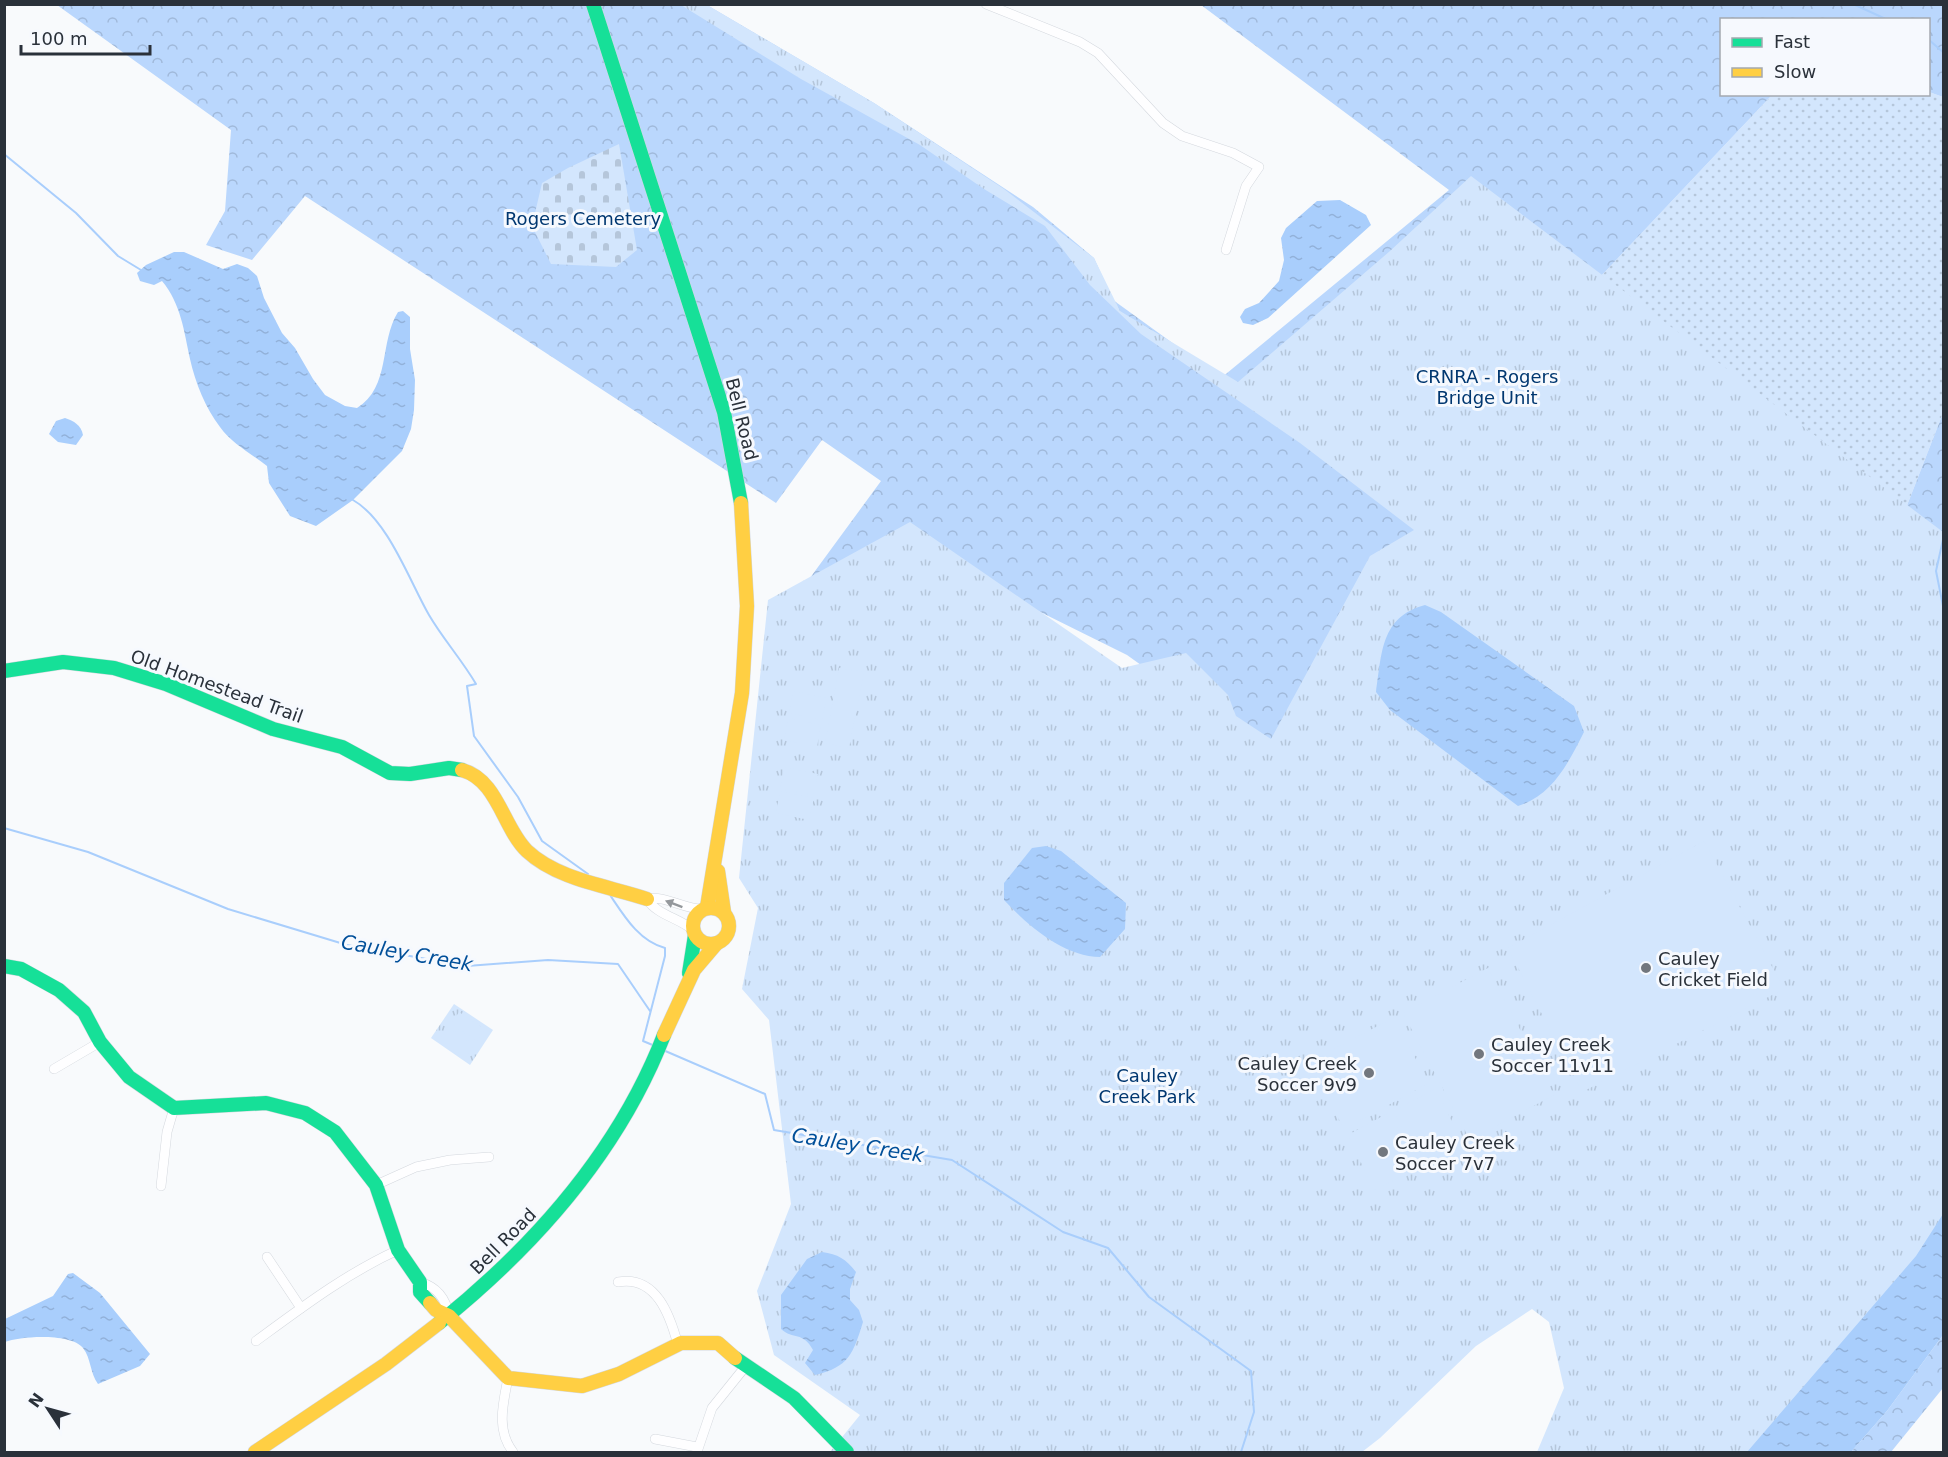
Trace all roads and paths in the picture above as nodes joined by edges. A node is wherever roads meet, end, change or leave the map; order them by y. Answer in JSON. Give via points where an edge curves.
{"nodes":[{"id":1,"x":593,"y":4,"type":"edge"},
{"id":2,"x":986,"y":4,"type":"edge"},
{"id":3,"x":1226,"y":250,"type":"dead end"},
{"id":4,"x":4,"y":671,"type":"edge"},
{"id":5,"x":716,"y":857,"type":"junction"},
{"id":6,"x":647,"y":899,"type":"junction"},
{"id":7,"x":705,"y":908,"type":"junction"},
{"id":8,"x":724,"y":912,"type":"junction"},
{"id":9,"x":694,"y":933,"type":"junction"},
{"id":10,"x":717,"y":943,"type":"junction"},
{"id":11,"x":4,"y":966,"type":"edge"},
{"id":12,"x":689,"y":978,"type":"junction"},
{"id":13,"x":100,"y":1042,"type":"junction"},
{"id":14,"x":54,"y":1069,"type":"dead end"},
{"id":15,"x":174,"y":1108,"type":"junction"},
{"id":16,"x":489,"y":1157,"type":"dead end"},
{"id":17,"x":376,"y":1185,"type":"junction"},
{"id":18,"x":161,"y":1186,"type":"dead end"},
{"id":19,"x":398,"y":1250,"type":"junction"},
{"id":20,"x":267,"y":1257,"type":"dead end"},
{"id":21,"x":618,"y":1282,"type":"dead end"},
{"id":22,"x":301,"y":1308,"type":"junction"},
{"id":23,"x":449,"y":1316,"type":"junction"},
{"id":24,"x":256,"y":1341,"type":"dead end"},
{"id":25,"x":678,"y":1345,"type":"junction"},
{"id":26,"x":745,"y":1367,"type":"junction"},
{"id":27,"x":508,"y":1378,"type":"junction"},
{"id":28,"x":655,"y":1439,"type":"dead end"},
{"id":29,"x":697,"y":1450,"type":"edge"},
{"id":30,"x":255,"y":1452,"type":"edge"},
{"id":31,"x":513,"y":1452,"type":"edge"},
{"id":32,"x":847,"y":1452,"type":"edge"}],
"edges":[{"from":1,"to":5,"type":"street","name":"Bell Road","via":[[709,362],[724,412],[741,497],[747,570],[746,638],[742,693]]},
{"from":2,"to":3,"type":"street","via":[[1080,42],[1098,53],[1163,123],[1182,136],[1233,153],[1258,167],[1246,186]]},
{"from":4,"to":6,"type":"street","name":"Old Homestead Trail","via":[[62,662],[107,665],[282,732],[336,744],[392,774],[408,776],[460,769],[478,779],[511,830],[539,860]]},
{"from":5,"to":7,"type":"street","name":"Bell Road"},
{"from":5,"to":8,"type":"street","name":"Bell Road"},
{"from":7,"to":6,"type":"street","one_way":true,"via":[[689,909],[656,897]]},
{"from":6,"to":9,"type":"street"},
{"from":7,"to":8,"type":"street"},
{"from":7,"to":9,"type":"street","name":"Bell Road","via":[[694,918]]},
{"from":8,"to":10,"type":"street","name":"Bell Road","via":[[729,930]]},
{"from":9,"to":10,"type":"street","via":[[705,943]]},
{"from":9,"to":12,"type":"street","name":"Bell Road"},
{"from":10,"to":12,"type":"street","name":"Bell Road","via":[[706,951]]},
{"from":11,"to":13,"type":"street","via":[[21,969],[59,990],[84,1012]]},
{"from":12,"to":23,"type":"street","name":"Bell Road","via":[[642,1086],[578,1185],[500,1273]]},
{"from":13,"to":14,"type":"street"},
{"from":13,"to":15,"type":"street","via":[[129,1077]]},
{"from":15,"to":17,"type":"street","via":[[266,1103],[305,1113],[335,1132]]},
{"from":15,"to":18,"type":"street"},
{"from":16,"to":17,"type":"street","via":[[416,1167]]},
{"from":17,"to":19,"type":"street"},
{"from":19,"to":22,"type":"street"},
{"from":19,"to":23,"type":"street","via":[[420,1282],[420,1292],[436,1310]]},
{"from":20,"to":22,"type":"street"},
{"from":21,"to":25,"type":"street","via":[[641,1283],[656,1294],[670,1316]]},
{"from":22,"to":24,"type":"street"},
{"from":23,"to":27,"type":"street"},
{"from":23,"to":30,"type":"street","name":"Bell Road","via":[[382,1368]]},
{"from":25,"to":26,"type":"street","via":[[718,1344]]},
{"from":25,"to":27,"type":"street","via":[[619,1374],[582,1386]]},
{"from":26,"to":29,"type":"street","via":[[712,1408]]},
{"from":26,"to":32,"type":"street","via":[[794,1398]]},
{"from":27,"to":31,"type":"street","via":[[502,1411],[504,1441]]},
{"from":28,"to":29,"type":"street"}]}
